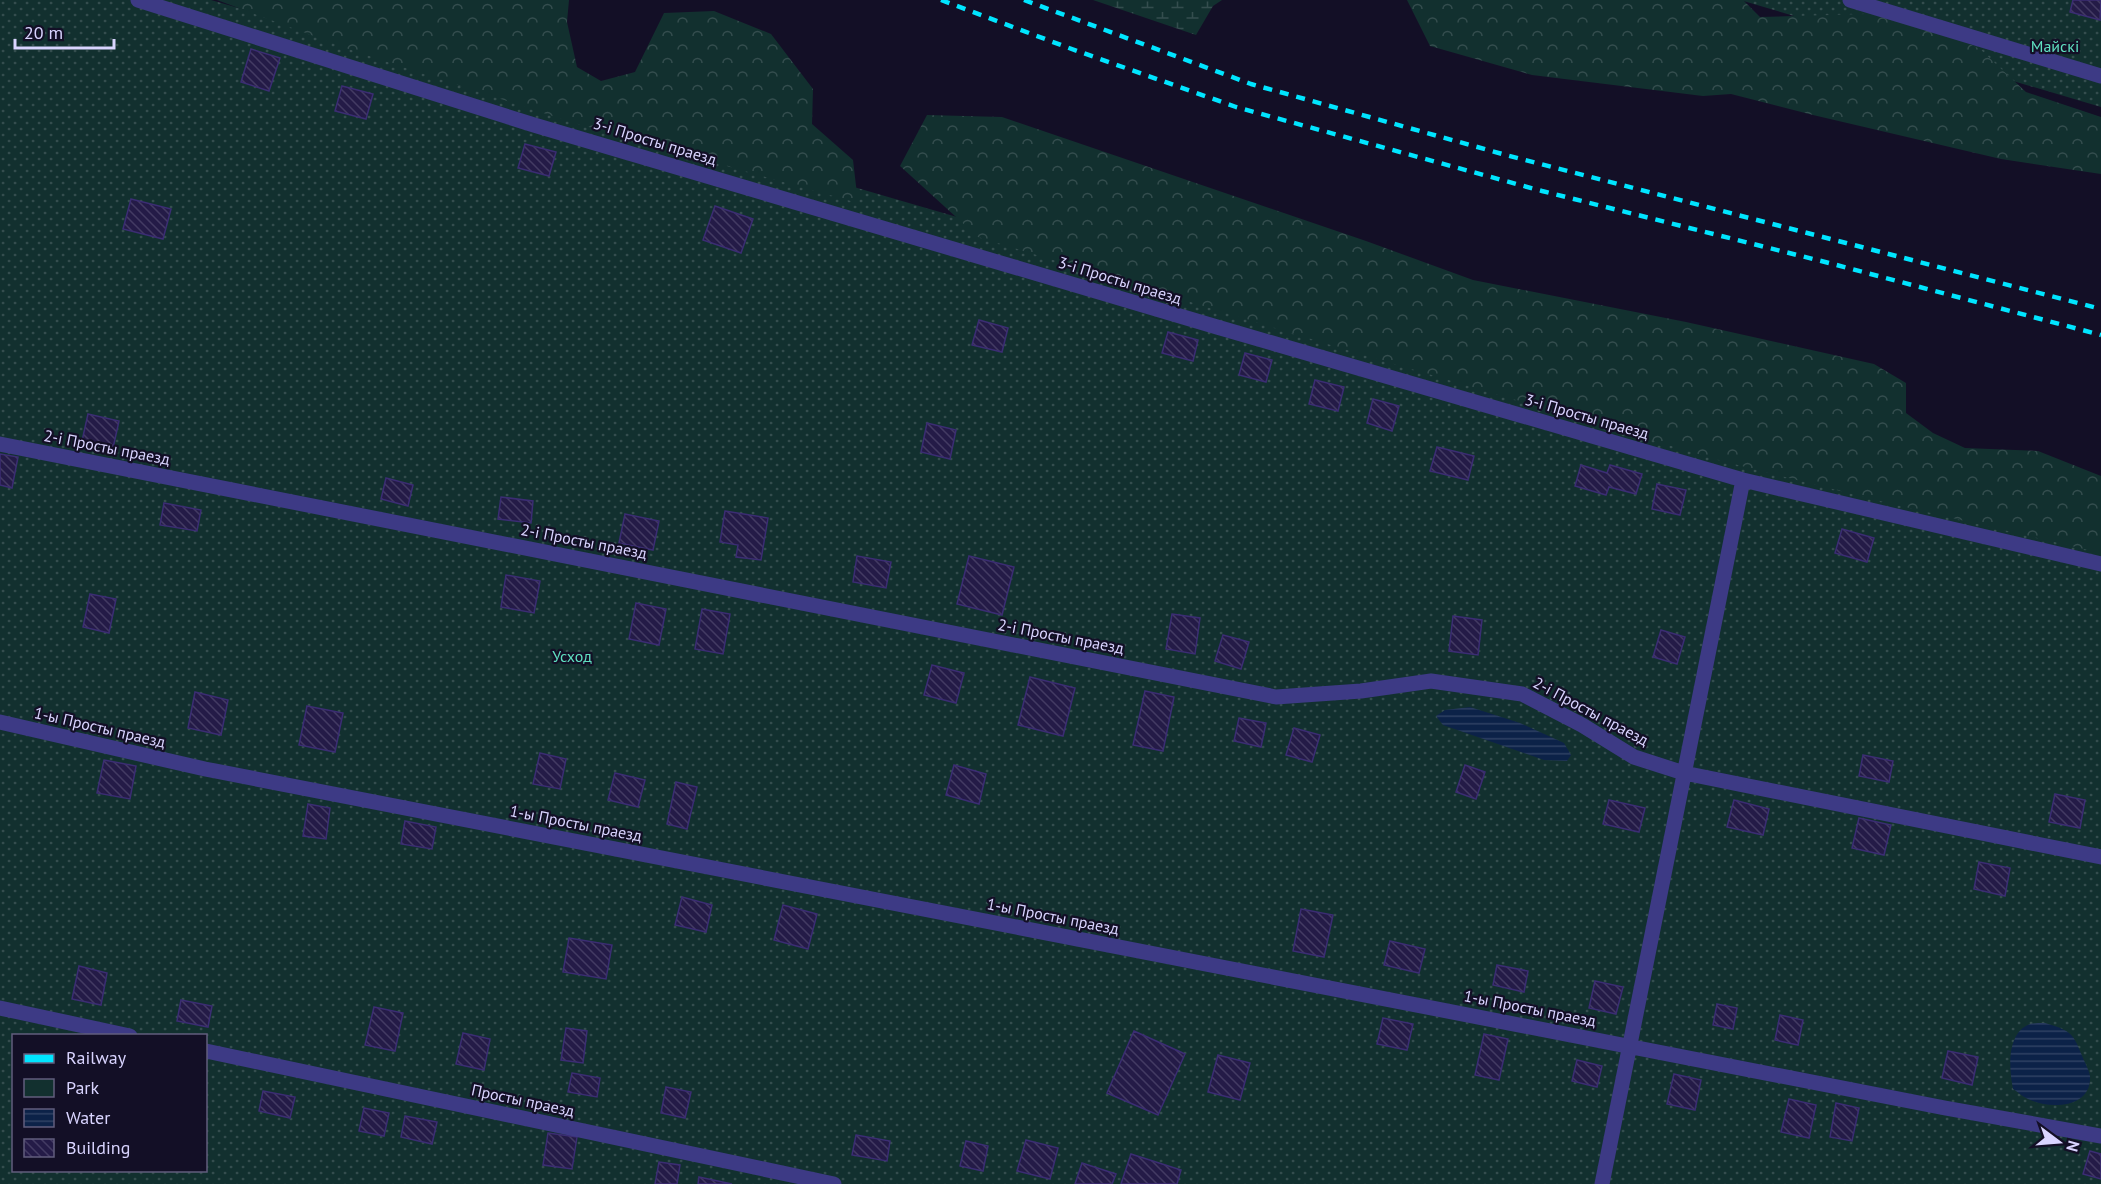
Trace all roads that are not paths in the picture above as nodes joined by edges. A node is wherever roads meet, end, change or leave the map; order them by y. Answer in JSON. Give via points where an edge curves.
{"nodes":[{"id":1,"x":138,"y":0,"type":"edge"},
{"id":2,"x":1850,"y":0,"type":"edge"},
{"id":3,"x":2101,"y":76,"type":"edge"},
{"id":4,"x":0,"y":444,"type":"edge"},
{"id":5,"x":1743,"y":480,"type":"junction"},
{"id":6,"x":2101,"y":564,"type":"edge"},
{"id":7,"x":0,"y":722,"type":"edge"},
{"id":8,"x":1684,"y":773,"type":"junction"},
{"id":9,"x":2101,"y":856,"type":"edge"},
{"id":10,"x":0,"y":1008,"type":"edge"},
{"id":11,"x":125,"y":1034,"type":"edge"},
{"id":12,"x":1629,"y":1045,"type":"junction"},
{"id":13,"x":207,"y":1052,"type":"edge"},
{"id":14,"x":2101,"y":1136,"type":"edge"},
{"id":15,"x":834,"y":1184,"type":"edge"},
{"id":16,"x":1602,"y":1184,"type":"edge"}],
"edges":[{"from":1,"to":5,"type":"lane","name":"3-і Просты праезд","via":[[546,128]]},
{"from":2,"to":3,"type":"lane"},
{"from":4,"to":8,"type":"lane","name":"2-і Просты праезд","via":[[1276,697],[1431,681],[1522,694],[1634,758]]},
{"from":5,"to":6,"type":"lane","name":"3-і Просты праезд"},
{"from":5,"to":8,"type":"lane"},
{"from":7,"to":12,"type":"lane","name":"1-ы Просты праезд","via":[[205,769]]},
{"from":8,"to":9,"type":"lane","name":"2-і Просты праезд"},
{"from":8,"to":12,"type":"lane"},
{"from":10,"to":11,"type":"lane"},
{"from":12,"to":14,"type":"lane","name":"1-ы Просты праезд"},
{"from":12,"to":16,"type":"lane"},
{"from":13,"to":15,"type":"lane","name":"Просты праезд"}]}
